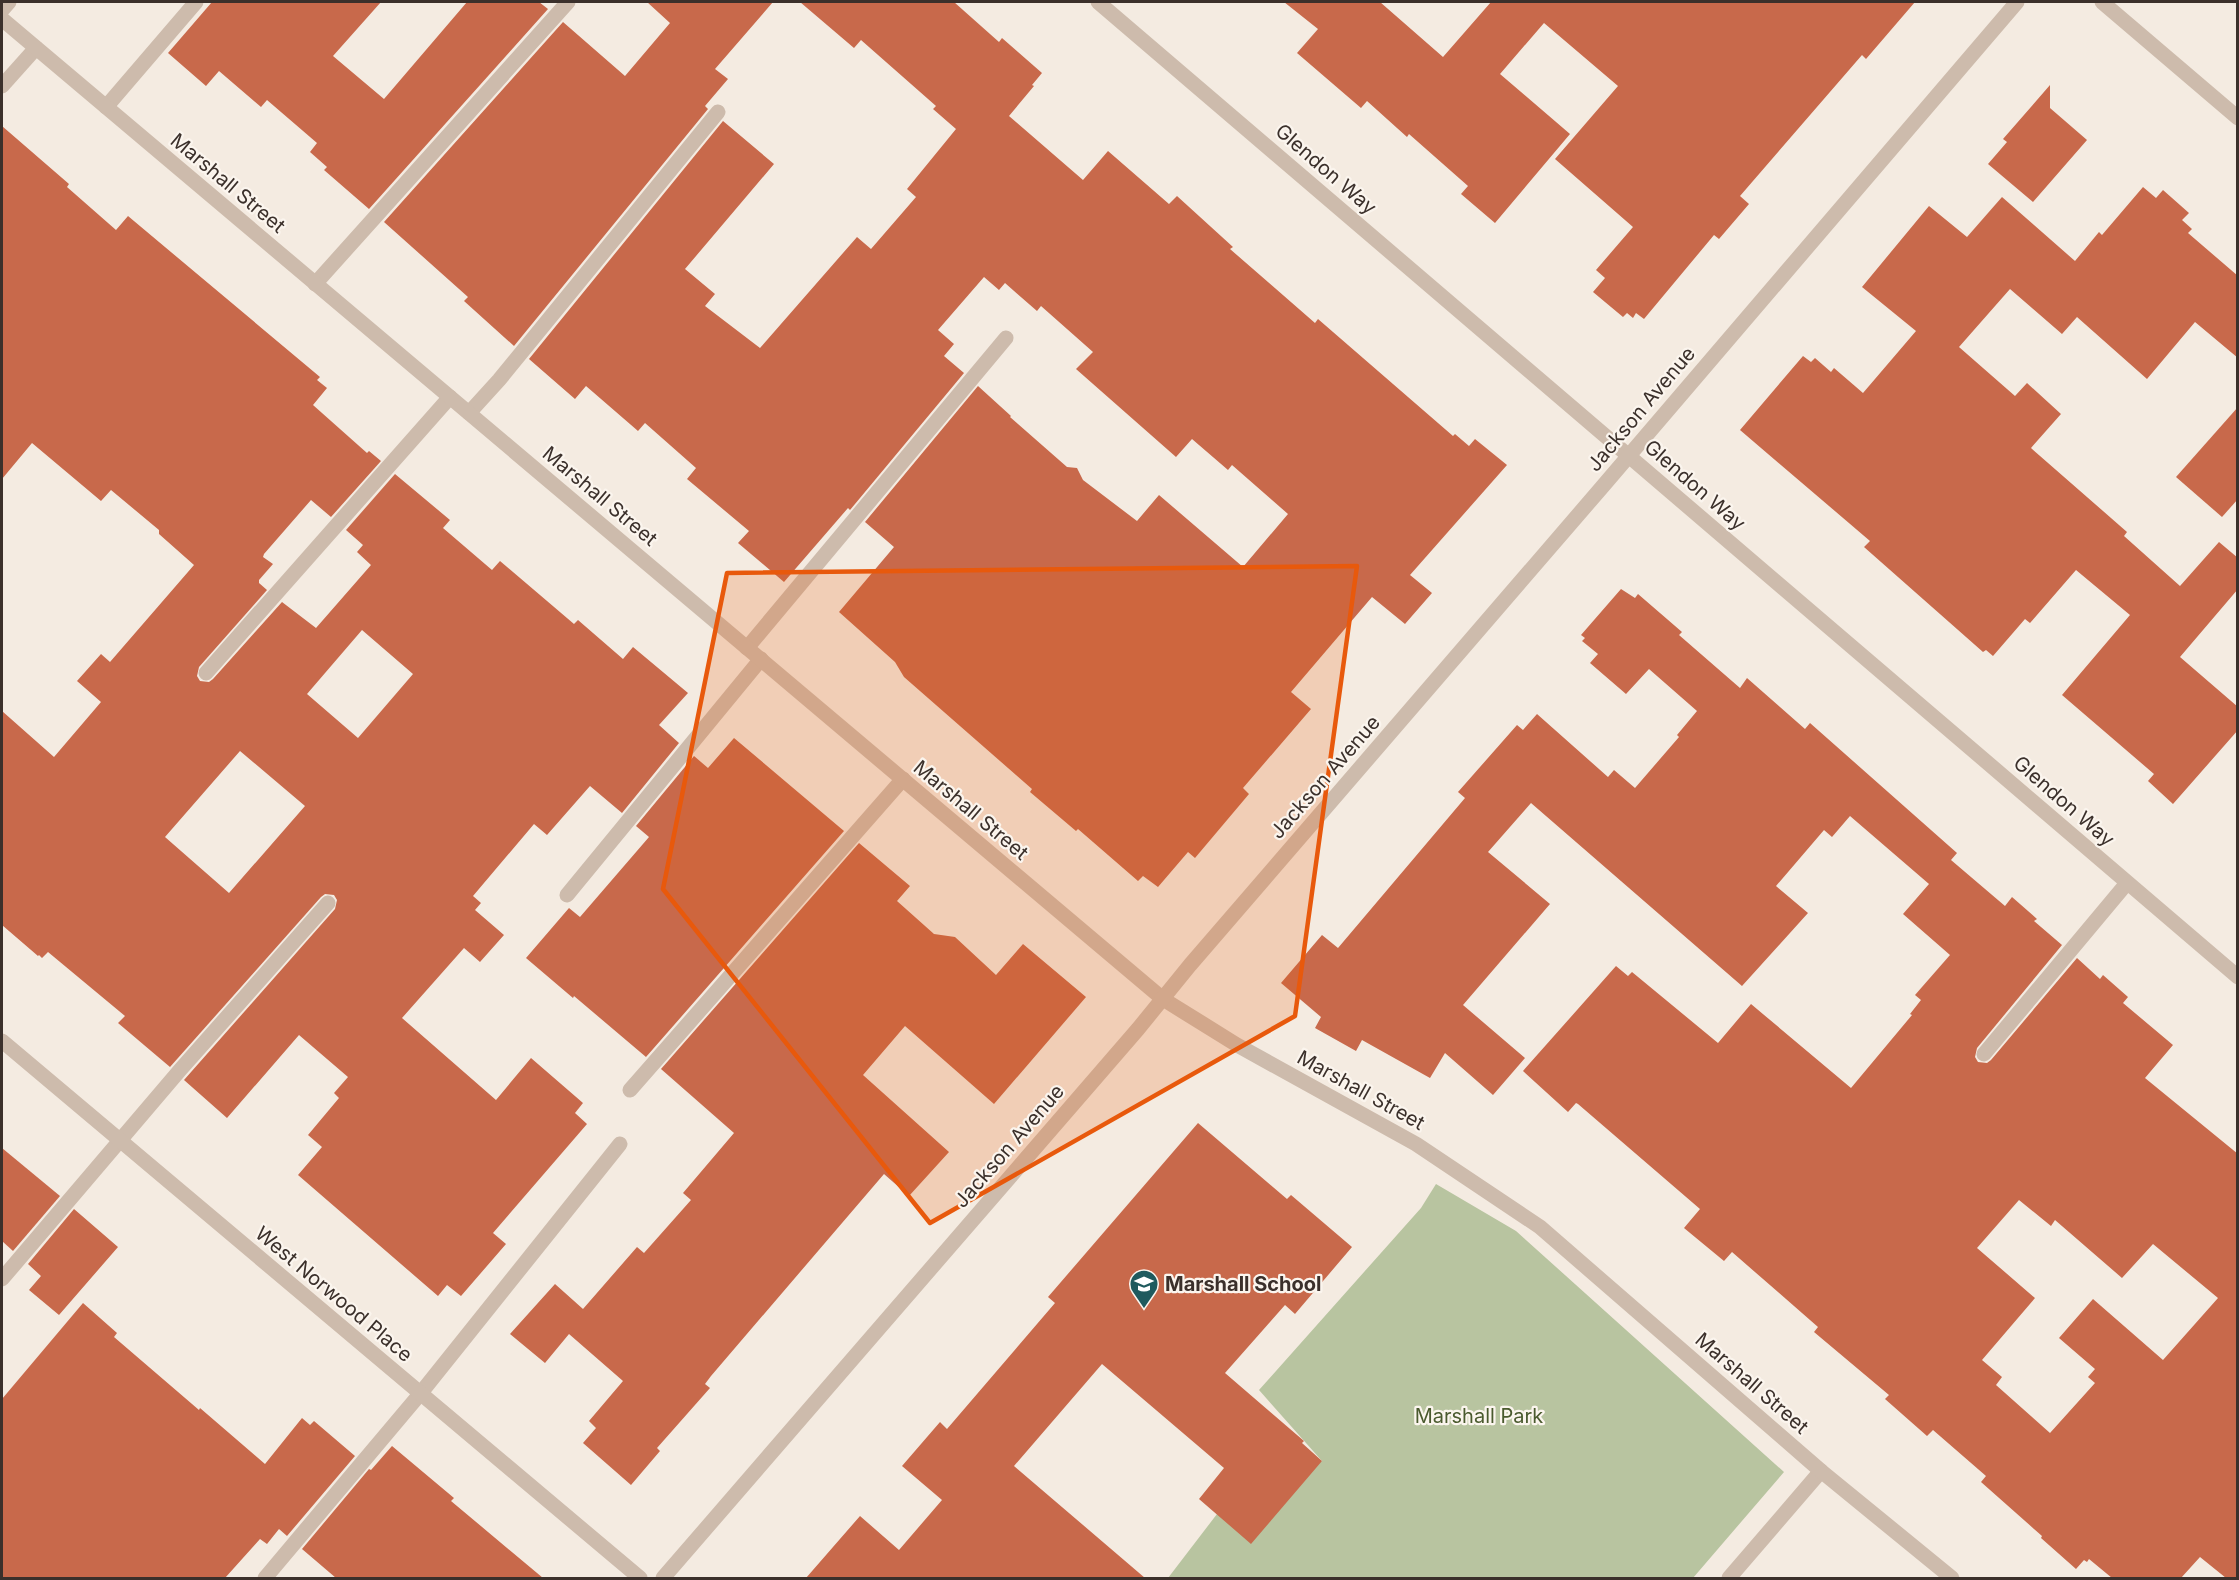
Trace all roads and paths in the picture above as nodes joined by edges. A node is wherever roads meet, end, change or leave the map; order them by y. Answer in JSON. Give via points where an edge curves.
{"nodes":[{"id":1,"x":9,"y":2,"type":"edge"},
{"id":2,"x":196,"y":2,"type":"edge"},
{"id":3,"x":568,"y":2,"type":"edge"},
{"id":4,"x":1098,"y":2,"type":"edge"},
{"id":5,"x":2017,"y":2,"type":"edge"},
{"id":6,"x":2102,"y":2,"type":"edge"},
{"id":7,"x":2,"y":10,"type":"edge"},
{"id":8,"x":2,"y":19,"type":"edge"},
{"id":9,"x":36,"y":48,"type":"junction"},
{"id":10,"x":2,"y":86,"type":"edge"},
{"id":11,"x":106,"y":107,"type":"junction"},
{"id":12,"x":718,"y":112,"type":"dead end"},
{"id":13,"x":2238,"y":118,"type":"edge"},
{"id":14,"x":315,"y":284,"type":"junction"},
{"id":15,"x":1006,"y":338,"type":"dead end"},
{"id":16,"x":450,"y":398,"type":"junction"},
{"id":17,"x":470,"y":414,"type":"junction"},
{"id":18,"x":1628,"y":455,"type":"junction"},
{"id":19,"x":747,"y":648,"type":"junction"},
{"id":20,"x":761,"y":659,"type":"junction"},
{"id":21,"x":206,"y":673,"type":"dead end"},
{"id":22,"x":903,"y":779,"type":"junction"},
{"id":23,"x":2127,"y":883,"type":"junction"},
{"id":24,"x":567,"y":895,"type":"dead end"},
{"id":25,"x":328,"y":903,"type":"dead end"},
{"id":26,"x":2238,"y":977,"type":"edge"},
{"id":27,"x":1162,"y":999,"type":"junction"},
{"id":28,"x":2,"y":1041,"type":"edge"},
{"id":29,"x":1984,"y":1054,"type":"dead end"},
{"id":30,"x":630,"y":1090,"type":"dead end"},
{"id":31,"x":120,"y":1141,"type":"junction"},
{"id":32,"x":620,"y":1144,"type":"dead end"},
{"id":33,"x":2,"y":1279,"type":"edge"},
{"id":34,"x":420,"y":1394,"type":"junction"},
{"id":35,"x":1821,"y":1471,"type":"junction"},
{"id":36,"x":265,"y":1578,"type":"edge"},
{"id":37,"x":639,"y":1578,"type":"edge"},
{"id":38,"x":663,"y":1578,"type":"edge"},
{"id":39,"x":1729,"y":1578,"type":"edge"},
{"id":40,"x":1952,"y":1578,"type":"edge"}],
"edges":[{"from":1,"to":7,"type":"street"},
{"from":2,"to":11,"type":"street"},
{"from":3,"to":14,"type":"street"},
{"from":4,"to":18,"type":"street","name":"Glendon Way"},
{"from":5,"to":18,"type":"street","name":"Jackson Avenue"},
{"from":6,"to":13,"type":"street"},
{"from":8,"to":9,"type":"street","name":"Marshall Street"},
{"from":9,"to":10,"type":"street"},
{"from":9,"to":11,"type":"street","name":"Marshall Street"},
{"from":11,"to":14,"type":"street","name":"Marshall Street"},
{"from":12,"to":17,"type":"street"},
{"from":14,"to":16,"type":"street","name":"Marshall Street"},
{"from":15,"to":19,"type":"street"},
{"from":16,"to":17,"type":"street","name":"Marshall Street"},
{"from":16,"to":21,"type":"street"},
{"from":17,"to":19,"type":"street","name":"Marshall Street"},
{"from":18,"to":23,"type":"street","name":"Glendon Way"},
{"from":18,"to":27,"type":"street","name":"Jackson Avenue"},
{"from":19,"to":20,"type":"street","name":"Marshall Street"},
{"from":20,"to":22,"type":"street","name":"Marshall Street"},
{"from":20,"to":24,"type":"street"},
{"from":22,"to":27,"type":"street","name":"Marshall Street"},
{"from":22,"to":30,"type":"street"},
{"from":23,"to":26,"type":"street","name":"Glendon Way"},
{"from":23,"to":29,"type":"street"},
{"from":25,"to":31,"type":"street"},
{"from":27,"to":35,"type":"street","name":"Marshall Street","via":[[1416,1144],[1540,1227]]},
{"from":27,"to":38,"type":"street","name":"Jackson Avenue"},
{"from":28,"to":31,"type":"street","name":"West Norwood Place"},
{"from":31,"to":33,"type":"street"},
{"from":31,"to":34,"type":"street","name":"West Norwood Place"},
{"from":32,"to":34,"type":"street"},
{"from":34,"to":36,"type":"street"},
{"from":34,"to":37,"type":"street","name":"West Norwood Place"},
{"from":35,"to":39,"type":"street"},
{"from":35,"to":40,"type":"street","name":"Marshall Street"}]}
